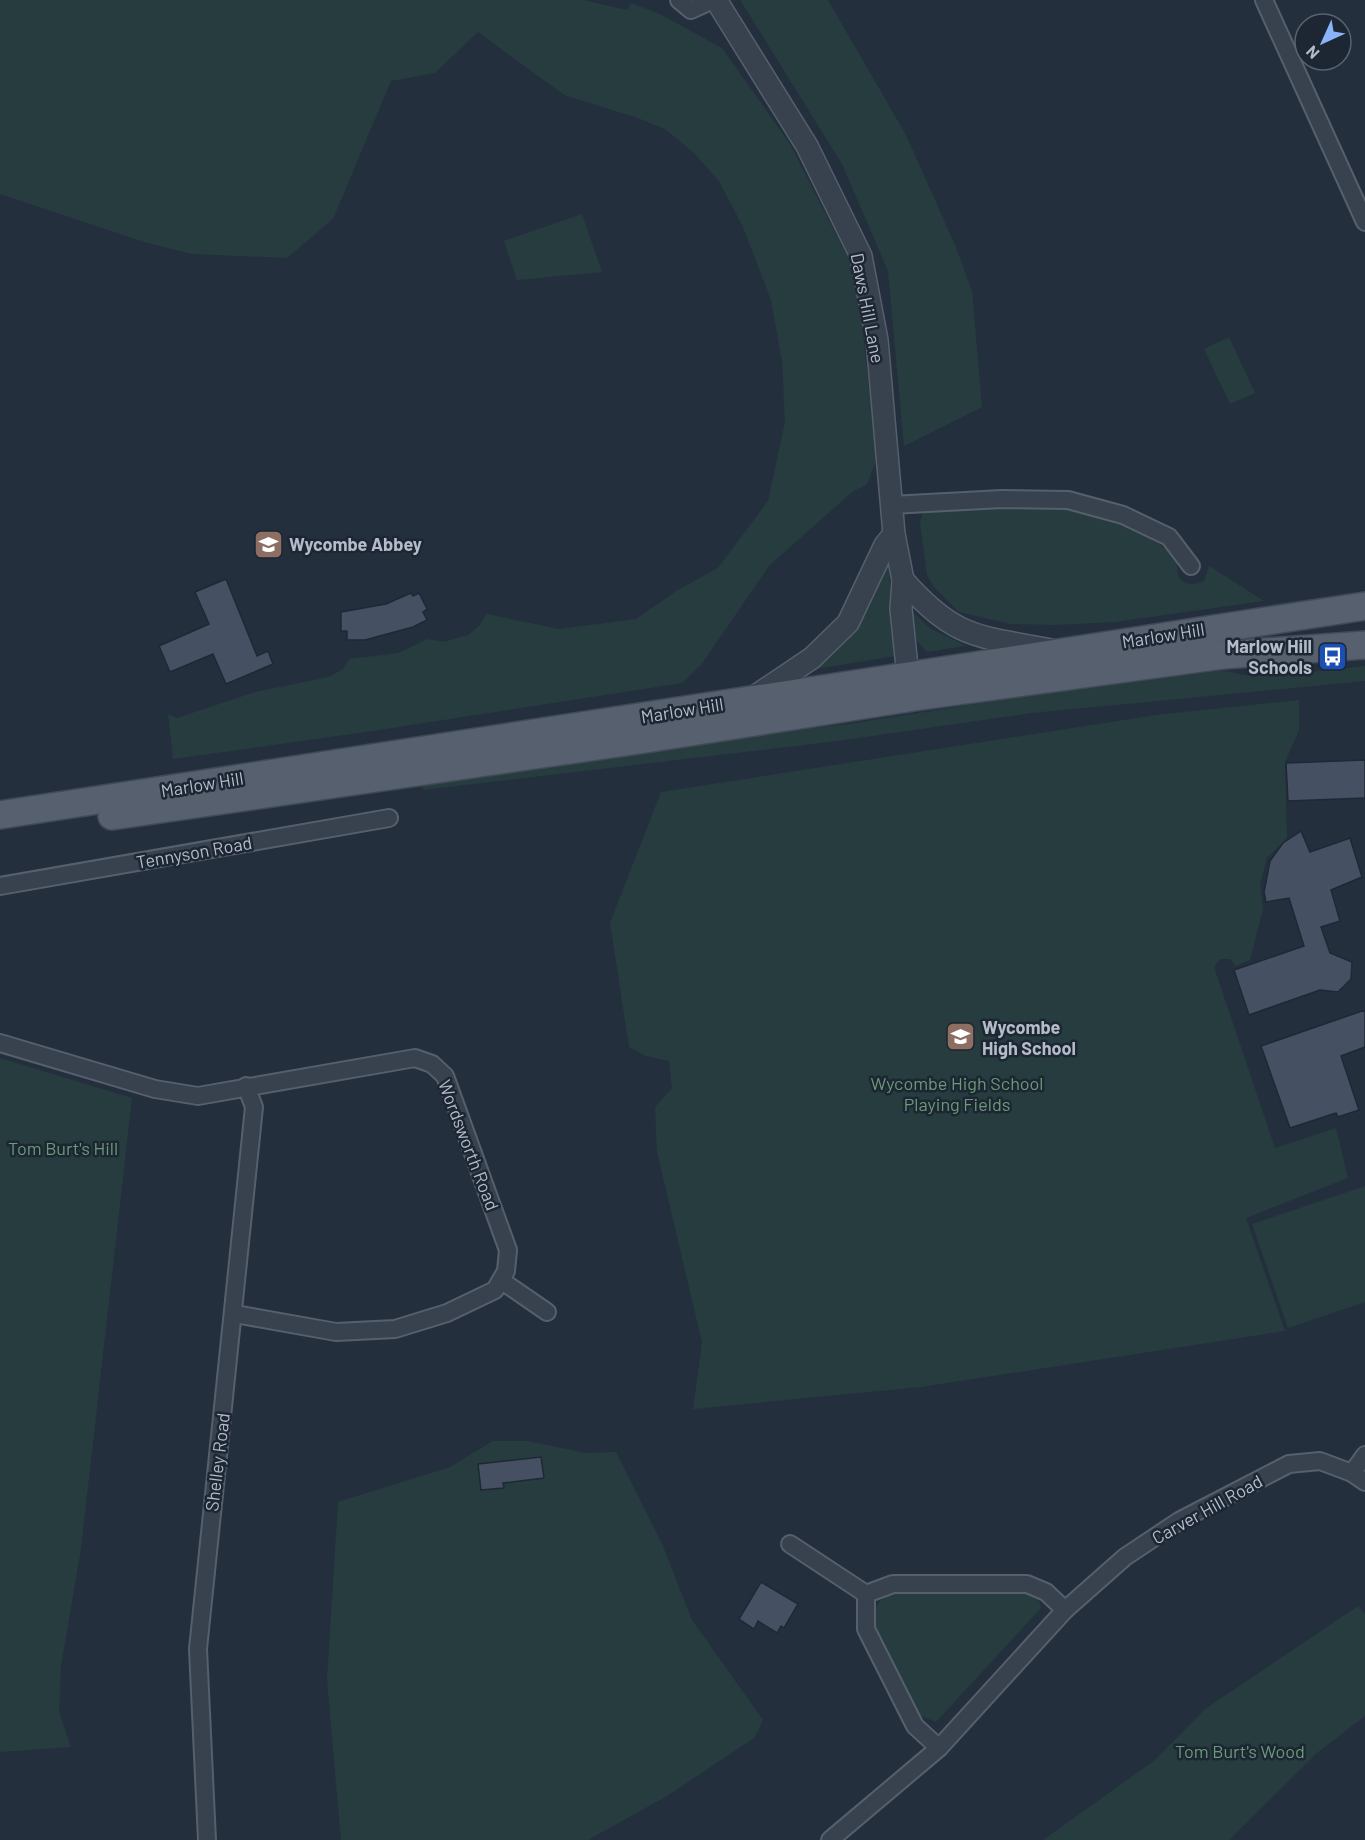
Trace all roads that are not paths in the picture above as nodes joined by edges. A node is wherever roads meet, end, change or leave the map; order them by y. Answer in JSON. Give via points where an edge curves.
{"nodes":[{"id":1,"x":679,"y":0,"type":"edge"},
{"id":2,"x":715,"y":0,"type":"edge"},
{"id":3,"x":1264,"y":0,"type":"edge"},
{"id":4,"x":1365,"y":222,"type":"edge"},
{"id":5,"x":891,"y":505,"type":"junction"},
{"id":6,"x":894,"y":534,"type":"junction"},
{"id":7,"x":1191,"y":566,"type":"dead end"},
{"id":8,"x":903,"y":580,"type":"junction"},
{"id":9,"x":1365,"y":606,"type":"edge"},
{"id":10,"x":1365,"y":645,"type":"edge"},
{"id":11,"x":1059,"y":651,"type":"junction"},
{"id":12,"x":914,"y":686,"type":"junction"},
{"id":13,"x":751,"y":699,"type":"junction"},
{"id":14,"x":0,"y":815,"type":"edge"},
{"id":15,"x":389,"y":818,"type":"dead end"},
{"id":16,"x":0,"y":833,"type":"edge"},
{"id":17,"x":0,"y":886,"type":"edge"},
{"id":18,"x":0,"y":1043,"type":"edge"},
{"id":19,"x":246,"y":1086,"type":"junction"},
{"id":20,"x":502,"y":1281,"type":"junction"},
{"id":21,"x":547,"y":1312,"type":"dead end"},
{"id":22,"x":235,"y":1314,"type":"junction"},
{"id":23,"x":1365,"y":1455,"type":"edge"},
{"id":24,"x":1358,"y":1478,"type":"edge"},
{"id":25,"x":790,"y":1544,"type":"dead end"},
{"id":26,"x":866,"y":1594,"type":"junction"},
{"id":27,"x":1065,"y":1610,"type":"junction"},
{"id":28,"x":939,"y":1748,"type":"junction"},
{"id":29,"x":207,"y":1840,"type":"edge"},
{"id":30,"x":830,"y":1840,"type":"edge"}],
"edges":[{"from":1,"to":2,"type":"street","via":[[691,10]]},
{"from":2,"to":5,"type":"street","name":"Daws Hill Lane","via":[[807,146],[861,256],[878,340]]},
{"from":3,"to":4,"type":"street"},
{"from":5,"to":6,"type":"street","name":"Daws Hill Lane"},
{"from":5,"to":7,"type":"street","via":[[1068,500],[1123,515],[1169,537]]},
{"from":6,"to":8,"type":"street","name":"Daws Hill Lane"},
{"from":6,"to":13,"type":"street","via":[[848,623],[812,658]]},
{"from":8,"to":11,"type":"street","via":[[934,613],[955,628],[977,636]]},
{"from":8,"to":12,"type":"street","name":"Daws Hill Lane","via":[[902,609]]},
{"from":9,"to":11,"type":"main road","name":"Marlow Hill"},
{"from":10,"to":12,"type":"main road","name":"Marlow Hill"},
{"from":11,"to":12,"type":"main road","name":"Marlow Hill"},
{"from":12,"to":13,"type":"main road","name":"Marlow Hill"},
{"from":12,"to":16,"type":"main road","name":"Marlow Hill","via":[[646,739]]},
{"from":13,"to":14,"type":"main road","name":"Marlow Hill"},
{"from":15,"to":17,"type":"street","name":"Tennyson Road"},
{"from":18,"to":19,"type":"street","name":"Wordsworth Road","via":[[155,1089],[198,1096]]},
{"from":19,"to":20,"type":"street","name":"Wordsworth Road","via":[[415,1058],[438,1069],[451,1088],[508,1250]]},
{"from":19,"to":22,"type":"street","name":"Shelley Road","via":[[254,1107]]},
{"from":20,"to":21,"type":"street"},
{"from":20,"to":22,"type":"street","via":[[495,1290],[447,1313],[395,1329],[336,1332]]},
{"from":22,"to":29,"type":"street","name":"Shelley Road","via":[[198,1650]]},
{"from":23,"to":24,"type":"street"},
{"from":24,"to":27,"type":"street","name":"Carver Hill Road","via":[[1320,1461],[1290,1464],[1179,1521],[1125,1557]]},
{"from":25,"to":26,"type":"street"},
{"from":26,"to":27,"type":"street","via":[[893,1584],[1027,1584],[1046,1592]]},
{"from":26,"to":28,"type":"street","via":[[866,1629],[915,1726]]},
{"from":27,"to":28,"type":"street","name":"Carver Hill Road"},
{"from":28,"to":30,"type":"street","name":"Carver Hill Road"}]}
